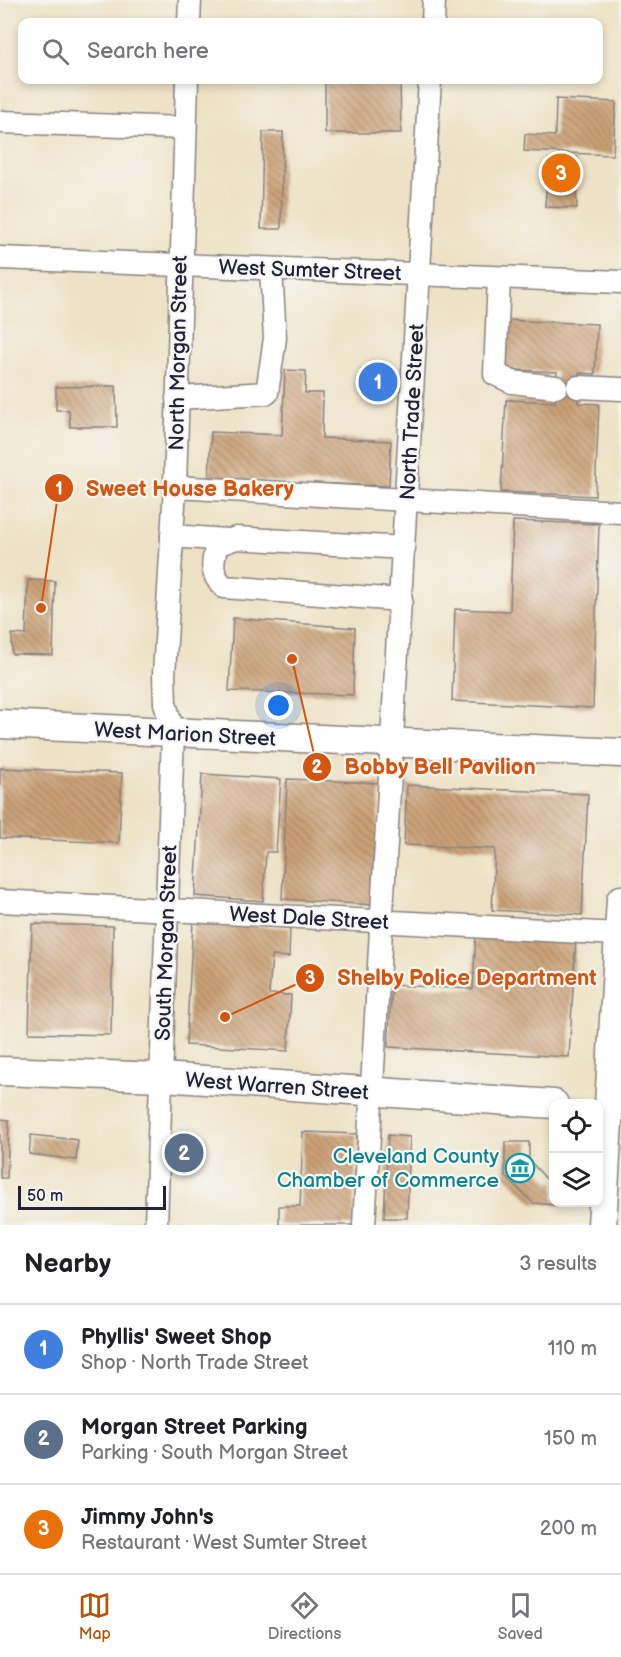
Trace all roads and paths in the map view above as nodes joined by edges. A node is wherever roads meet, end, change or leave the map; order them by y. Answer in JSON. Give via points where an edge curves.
{"nodes":[{"id":1,"x":190,"y":0,"type":"edge"},
{"id":2,"x":434,"y":0,"type":"edge"},
{"id":3,"x":189,"y":18,"type":"edge"},
{"id":4,"x":433,"y":18,"type":"edge"},
{"id":5,"x":187,"y":84,"type":"edge"},
{"id":6,"x":430,"y":84,"type":"edge"},
{"id":7,"x":0,"y":122,"type":"edge"},
{"id":8,"x":185,"y":128,"type":"junction"},
{"id":9,"x":0,"y":258,"type":"edge"},
{"id":10,"x":180,"y":266,"type":"junction"},
{"id":11,"x":271,"y":269,"type":"junction"},
{"id":12,"x":419,"y":274,"type":"junction"},
{"id":13,"x":499,"y":278,"type":"junction"},
{"id":14,"x":621,"y":282,"type":"edge"},
{"id":15,"x":556,"y":387,"type":"dead end"},
{"id":16,"x":578,"y":387,"type":"dead end"},
{"id":17,"x":621,"y":389,"type":"edge"},
{"id":18,"x":177,"y":398,"type":"junction"},
{"id":19,"x":175,"y":487,"type":"junction"},
{"id":20,"x":407,"y":501,"type":"junction"},
{"id":21,"x":621,"y":512,"type":"edge"},
{"id":22,"x":172,"y":536,"type":"junction"},
{"id":23,"x":226,"y":540,"type":"junction"},
{"id":24,"x":404,"y":548,"type":"junction"},
{"id":25,"x":401,"y":600,"type":"junction"},
{"id":26,"x":0,"y":724,"type":"edge"},
{"id":27,"x":173,"y":733,"type":"junction"},
{"id":28,"x":392,"y":745,"type":"junction"},
{"id":29,"x":621,"y":753,"type":"edge"},
{"id":30,"x":621,"y":900,"type":"edge"},
{"id":31,"x":0,"y":901,"type":"edge"},
{"id":32,"x":166,"y":910,"type":"junction"},
{"id":33,"x":382,"y":922,"type":"junction"},
{"id":34,"x":618,"y":934,"type":"junction"},
{"id":35,"x":0,"y":1071,"type":"edge"},
{"id":36,"x":162,"y":1077,"type":"junction"},
{"id":37,"x":372,"y":1092,"type":"junction"},
{"id":38,"x":549,"y":1104,"type":"edge"},
{"id":39,"x":609,"y":1107,"type":"edge"},
{"id":40,"x":156,"y":1225,"type":"edge"},
{"id":41,"x":364,"y":1225,"type":"edge"},
{"id":42,"x":602,"y":1225,"type":"edge"}],
"edges":[{"from":1,"to":3,"type":"street"},
{"from":2,"to":4,"type":"street"},
{"from":5,"to":8,"type":"street","name":"North Morgan Street"},
{"from":6,"to":12,"type":"street","name":"North Trade Street"},
{"from":7,"to":8,"type":"street"},
{"from":8,"to":10,"type":"street","name":"North Morgan Street"},
{"from":9,"to":10,"type":"street","name":"West Sumter Street"},
{"from":10,"to":11,"type":"street","name":"West Sumter Street"},
{"from":10,"to":18,"type":"street","name":"North Morgan Street"},
{"from":11,"to":12,"type":"street","name":"West Sumter Street"},
{"from":11,"to":18,"type":"street","via":[[274,338],[267,393]]},
{"from":12,"to":13,"type":"street","name":"West Sumter Street"},
{"from":12,"to":20,"type":"street","name":"North Trade Street"},
{"from":13,"to":14,"type":"street","name":"West Sumter Street"},
{"from":13,"to":15,"type":"street","via":[[495,374],[512,382]]},
{"from":16,"to":17,"type":"street"},
{"from":18,"to":19,"type":"street","name":"North Morgan Street"},
{"from":19,"to":20,"type":"street"},
{"from":19,"to":22,"type":"street","name":"North Morgan Street"},
{"from":20,"to":21,"type":"street"},
{"from":20,"to":24,"type":"street","name":"North Trade Street"},
{"from":22,"to":23,"type":"street"},
{"from":22,"to":27,"type":"street","name":"North Morgan Street","via":[[164,675],[165,703]]},
{"from":23,"to":24,"type":"street"},
{"from":23,"to":25,"type":"street","via":[[217,545],[213,565],[216,580],[224,587]]},
{"from":24,"to":25,"type":"street","name":"North Trade Street"},
{"from":25,"to":28,"type":"street","name":"North Trade Street"},
{"from":26,"to":27,"type":"main road","name":"West Marion Street"},
{"from":27,"to":28,"type":"main road","name":"West Marion Street"},
{"from":27,"to":32,"type":"street","name":"South Morgan Street"},
{"from":28,"to":29,"type":"main road","name":"West Marion Street"},
{"from":28,"to":33,"type":"street","name":"North Trade Street"},
{"from":30,"to":34,"type":"main road"},
{"from":31,"to":32,"type":"street","name":"West Dale Street"},
{"from":32,"to":33,"type":"street","name":"West Dale Street"},
{"from":32,"to":36,"type":"street","name":"South Morgan Street"},
{"from":33,"to":34,"type":"street","name":"West Dale Street"},
{"from":33,"to":37,"type":"street","name":"North Trade Street"},
{"from":34,"to":39,"type":"main road"},
{"from":35,"to":36,"type":"main road","name":"West Warren Street"},
{"from":36,"to":37,"type":"main road","name":"West Warren Street"},
{"from":36,"to":40,"type":"street","name":"South Morgan Street"},
{"from":37,"to":38,"type":"main road","name":"West Warren Street"},
{"from":37,"to":41,"type":"street","name":"North Trade Street"},
{"from":39,"to":42,"type":"main road"}]}
